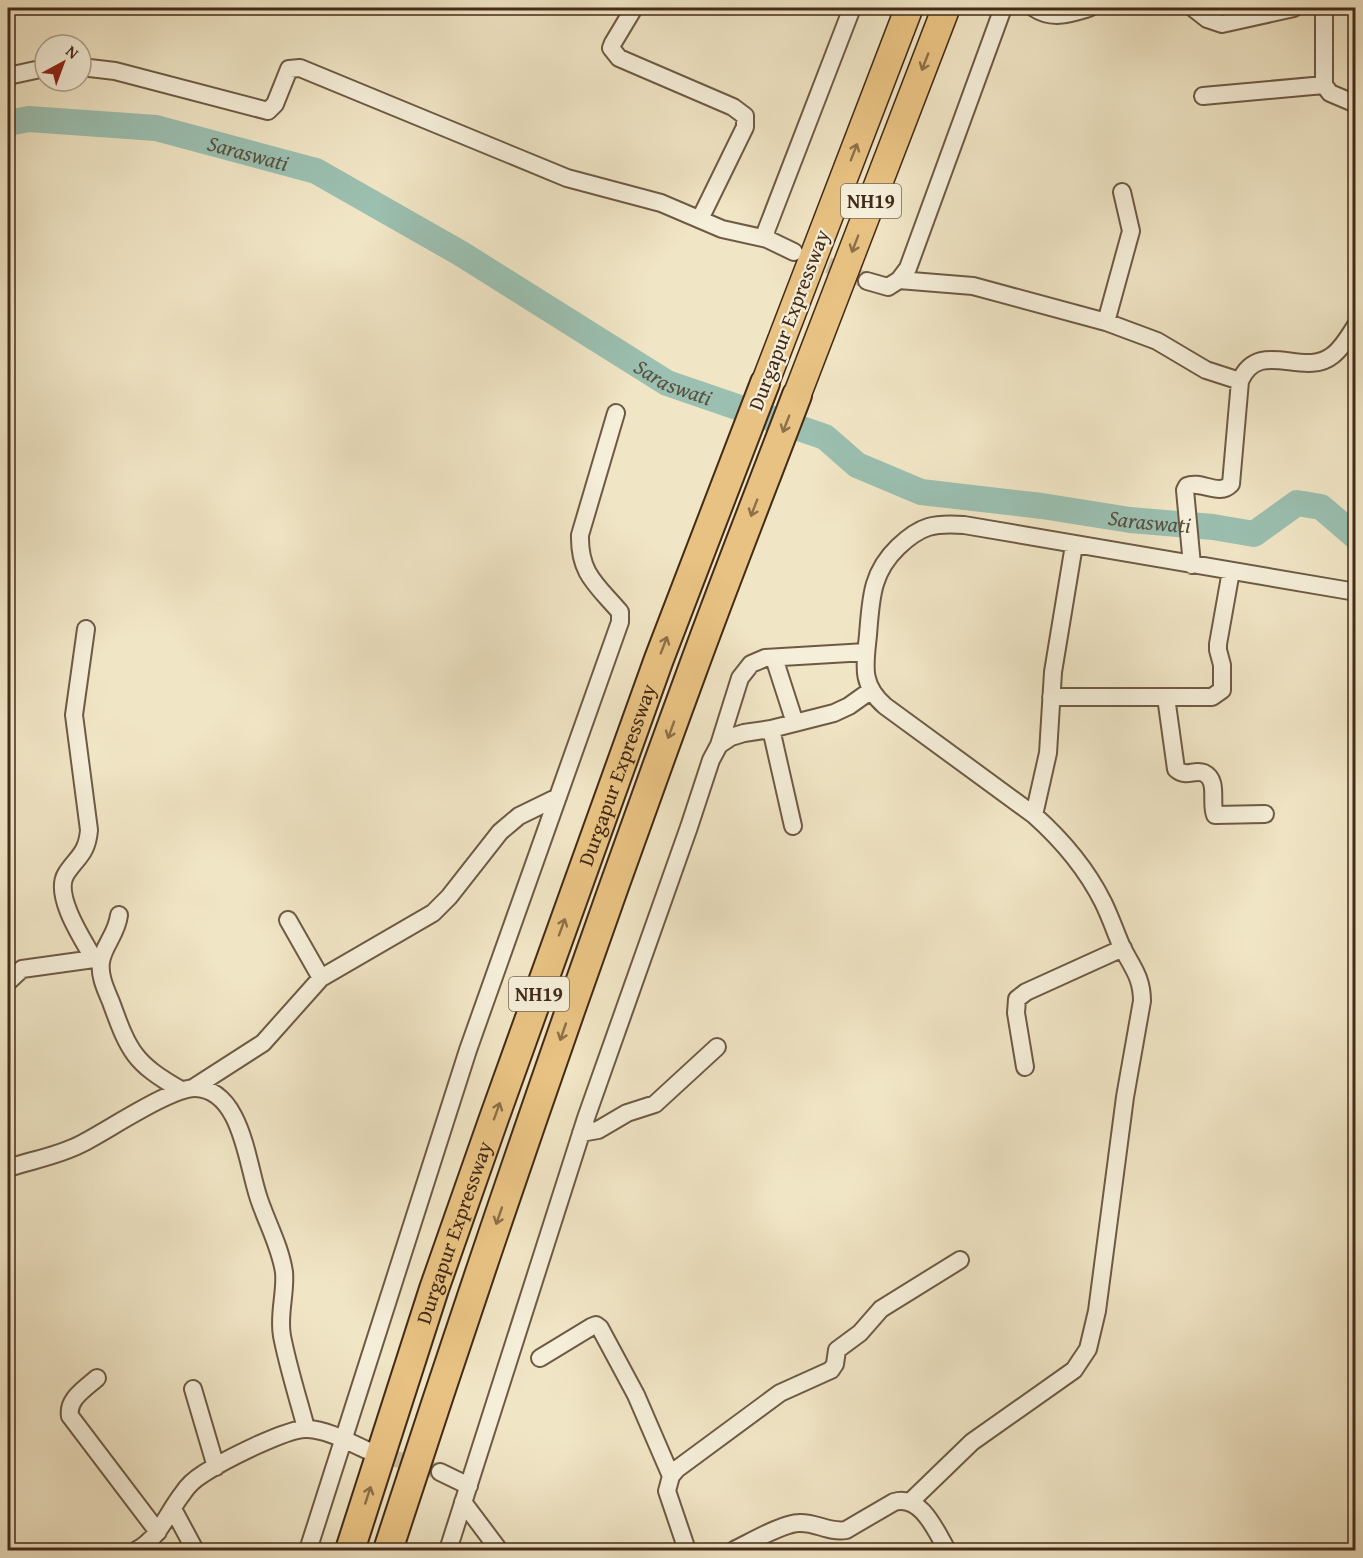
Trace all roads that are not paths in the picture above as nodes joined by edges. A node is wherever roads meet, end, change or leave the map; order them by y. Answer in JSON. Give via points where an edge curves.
{"nodes":[{"id":1,"x":634,"y":8,"type":"edge"},
{"id":2,"x":852,"y":8,"type":"edge"},
{"id":3,"x":909,"y":8,"type":"edge"},
{"id":4,"x":946,"y":8,"type":"edge"},
{"id":5,"x":1003,"y":8,"type":"edge"},
{"id":6,"x":1034,"y":8,"type":"edge"},
{"id":7,"x":1089,"y":8,"type":"edge"},
{"id":8,"x":1193,"y":8,"type":"edge"},
{"id":9,"x":1294,"y":8,"type":"edge"},
{"id":10,"x":1324,"y":8,"type":"edge"},
{"id":11,"x":93,"y":68,"type":"edge"},
{"id":12,"x":33,"y":71,"type":"edge"},
{"id":13,"x":8,"y":76,"type":"edge"},
{"id":14,"x":1324,"y":85,"type":"junction"},
{"id":15,"x":1203,"y":96,"type":"dead end"},
{"id":16,"x":1356,"y":104,"type":"edge"},
{"id":17,"x":1122,"y":192,"type":"dead end"},
{"id":18,"x":700,"y":219,"type":"junction"},
{"id":19,"x":767,"y":239,"type":"junction"},
{"id":20,"x":794,"y":252,"type":"tunnel mouth"},
{"id":21,"x":899,"y":280,"type":"junction"},
{"id":22,"x":867,"y":281,"type":"tunnel mouth"},
{"id":23,"x":1106,"y":322,"type":"junction"},
{"id":24,"x":1356,"y":325,"type":"edge"},
{"id":25,"x":1240,"y":381,"type":"junction"},
{"id":26,"x":765,"y":383,"type":"joint"},
{"id":27,"x":797,"y":394,"type":"joint"},
{"id":28,"x":616,"y":413,"type":"dead end"},
{"id":29,"x":1074,"y":545,"type":"junction"},
{"id":30,"x":1191,"y":561,"type":"junction"},
{"id":31,"x":1231,"y":571,"type":"junction"},
{"id":32,"x":1356,"y":592,"type":"edge"},
{"id":33,"x":86,"y":629,"type":"dead end"},
{"id":34,"x":866,"y":652,"type":"junction"},
{"id":35,"x":774,"y":658,"type":"junction"},
{"id":36,"x":870,"y":691,"type":"junction"},
{"id":37,"x":1051,"y":697,"type":"junction"},
{"id":38,"x":1166,"y":697,"type":"junction"},
{"id":39,"x":795,"y":723,"type":"junction"},
{"id":40,"x":771,"y":729,"type":"junction"},
{"id":41,"x":719,"y":745,"type":"junction"},
{"id":42,"x":558,"y":797,"type":"junction"},
{"id":43,"x":1265,"y":814,"type":"dead end"},
{"id":44,"x":1034,"y":815,"type":"junction"},
{"id":45,"x":794,"y":826,"type":"dead end"},
{"id":46,"x":119,"y":915,"type":"dead end"},
{"id":47,"x":288,"y":920,"type":"dead end"},
{"id":48,"x":1123,"y":948,"type":"junction"},
{"id":49,"x":98,"y":958,"type":"junction"},
{"id":50,"x":321,"y":978,"type":"junction"},
{"id":51,"x":8,"y":982,"type":"edge"},
{"id":52,"x":717,"y":1047,"type":"dead end"},
{"id":53,"x":1025,"y":1067,"type":"dead end"},
{"id":54,"x":187,"y":1089,"type":"junction"},
{"id":55,"x":581,"y":1133,"type":"junction"},
{"id":56,"x":10,"y":1164,"type":"edge"},
{"id":57,"x":960,"y":1260,"type":"dead end"},
{"id":58,"x":540,"y":1358,"type":"dead end"},
{"id":59,"x":97,"y":1378,"type":"dead end"},
{"id":60,"x":193,"y":1389,"type":"dead end"},
{"id":61,"x":306,"y":1428,"type":"junction"},
{"id":62,"x":343,"y":1440,"type":"junction"},
{"id":63,"x":369,"y":1451,"type":"tunnel mouth"},
{"id":64,"x":216,"y":1467,"type":"junction"},
{"id":65,"x":441,"y":1472,"type":"tunnel mouth"},
{"id":66,"x":671,"y":1476,"type":"junction"},
{"id":67,"x":466,"y":1494,"type":"junction"},
{"id":68,"x":910,"y":1502,"type":"junction"},
{"id":69,"x":172,"y":1509,"type":"junction"},
{"id":70,"x":158,"y":1532,"type":"junction"},
{"id":71,"x":142,"y":1549,"type":"edge"},
{"id":72,"x":195,"y":1551,"type":"edge"},
{"id":73,"x":308,"y":1551,"type":"edge"},
{"id":74,"x":350,"y":1551,"type":"edge"},
{"id":75,"x":388,"y":1551,"type":"edge"},
{"id":76,"x":448,"y":1551,"type":"edge"},
{"id":77,"x":499,"y":1551,"type":"edge"},
{"id":78,"x":687,"y":1551,"type":"edge"},
{"id":79,"x":734,"y":1551,"type":"edge"},
{"id":80,"x":948,"y":1551,"type":"edge"}],
"edges":[{"from":1,"to":18,"type":"street","via":[[613,43],[613,53],[745,116],[745,127]]},
{"from":2,"to":19,"type":"street","via":[[766,231]]},
{"from":26,"to":3,"type":"main road","name":"Durgapur Expressway","number":"NH19","one_way":true},
{"from":4,"to":27,"type":"main road","name":"Durgapur Expressway","number":"NH19","one_way":true},
{"from":5,"to":21,"type":"street","via":[[908,268]]},
{"from":6,"to":7,"type":"street","via":[[1046,15]]},
{"from":8,"to":9,"type":"street","via":[[1222,24]]},
{"from":10,"to":14,"type":"street"},
{"from":11,"to":18,"type":"street","via":[[268,111],[275,104],[289,69],[300,68],[567,178],[661,203]]},
{"from":12,"to":13,"type":"street"},
{"from":14,"to":15,"type":"street"},
{"from":14,"to":16,"type":"street","via":[[1330,93]]},
{"from":17,"to":23,"type":"street","via":[[1131,231]]},
{"from":18,"to":19,"type":"street","via":[[722,229]]},
{"from":19,"to":20,"type":"street"},
{"from":21,"to":22,"type":"street","via":[[888,287]]},
{"from":21,"to":23,"type":"street","via":[[973,286]]},
{"from":23,"to":25,"type":"street","via":[[1157,341],[1206,370]]},
{"from":24,"to":25,"type":"street","via":[[1339,349],[1323,361],[1261,360]]},
{"from":25,"to":30,"type":"street","via":[[1231,483],[1220,489],[1187,486]]},
{"from":74,"to":26,"type":"highway","name":"Durgapur Expressway","number":"NH19","one_way":true,"via":[[434,1289],[494,1120],[659,659]]},
{"from":27,"to":75,"type":"highway","name":"Durgapur Expressway","number":"NH19","one_way":true,"via":[[692,670],[564,1029]]},
{"from":28,"to":42,"type":"street","via":[[579,550],[587,574],[620,612],[620,622]]},
{"from":29,"to":30,"type":"street"},
{"from":29,"to":34,"type":"street","via":[[940,523],[914,532],[890,555],[877,577],[871,596]]},
{"from":29,"to":37,"type":"street"},
{"from":30,"to":31,"type":"street"},
{"from":31,"to":32,"type":"street"},
{"from":31,"to":38,"type":"street","via":[[1218,644],[1222,690],[1212,697]]},
{"from":33,"to":49,"type":"street","via":[[74,715],[88,842],[62,884],[73,922]]},
{"from":34,"to":35,"type":"street"},
{"from":34,"to":36,"type":"street"},
{"from":35,"to":39,"type":"street"},
{"from":35,"to":41,"type":"street","via":[[757,660],[740,678]]},
{"from":36,"to":39,"type":"street","via":[[849,706]]},
{"from":36,"to":44,"type":"street"},
{"from":37,"to":38,"type":"street"},
{"from":37,"to":44,"type":"street","via":[[1048,753]]},
{"from":38,"to":43,"type":"street","via":[[1176,769],[1184,774],[1200,772],[1210,777],[1215,814]]},
{"from":39,"to":40,"type":"street"},
{"from":40,"to":41,"type":"street","via":[[744,733]]},
{"from":40,"to":45,"type":"street"},
{"from":41,"to":55,"type":"street"},
{"from":42,"to":50,"type":"street","via":[[509,822],[433,913]]},
{"from":42,"to":62,"type":"street","via":[[468,1050]]},
{"from":44,"to":48,"type":"street","via":[[1083,867]]},
{"from":46,"to":49,"type":"street","via":[[115,933]]},
{"from":47,"to":50,"type":"street"},
{"from":48,"to":53,"type":"street","via":[[1017,999]]},
{"from":48,"to":68,"type":"street","via":[[1138,973],[1142,1001],[1125,1097],[1097,1311],[1088,1349],[1074,1370],[972,1442]]},
{"from":49,"to":51,"type":"street","via":[[22,969]]},
{"from":49,"to":54,"type":"street","via":[[129,1049],[150,1071]]},
{"from":50,"to":54,"type":"street","via":[[263,1043]]},
{"from":52,"to":55,"type":"street","via":[[656,1104],[627,1113],[598,1130]]},
{"from":54,"to":56,"type":"street","via":[[81,1144]]},
{"from":54,"to":61,"type":"street","via":[[206,1089],[216,1095],[234,1116],[242,1135],[258,1197],[281,1259],[285,1286],[282,1332]]},
{"from":55,"to":67,"type":"street"},
{"from":57,"to":66,"type":"street","via":[[881,1309],[860,1334],[837,1350],[831,1370],[780,1393]]},
{"from":58,"to":66,"type":"street","via":[[591,1327],[600,1328],[636,1395]]},
{"from":59,"to":70,"type":"street","via":[[72,1402],[70,1416]]},
{"from":60,"to":64,"type":"street"},
{"from":61,"to":62,"type":"street"},
{"from":61,"to":64,"type":"street"},
{"from":62,"to":63,"type":"street"},
{"from":62,"to":73,"type":"street"},
{"from":64,"to":69,"type":"street","via":[[192,1482]]},
{"from":65,"to":67,"type":"street"},
{"from":66,"to":78,"type":"street","via":[[667,1491]]},
{"from":67,"to":76,"type":"street"},
{"from":67,"to":77,"type":"street"},
{"from":68,"to":79,"type":"street","via":[[894,1502],[846,1530],[791,1524]]},
{"from":68,"to":80,"type":"street","via":[[926,1515]]},
{"from":69,"to":70,"type":"street"},
{"from":69,"to":72,"type":"street"},
{"from":70,"to":71,"type":"street"}]}
